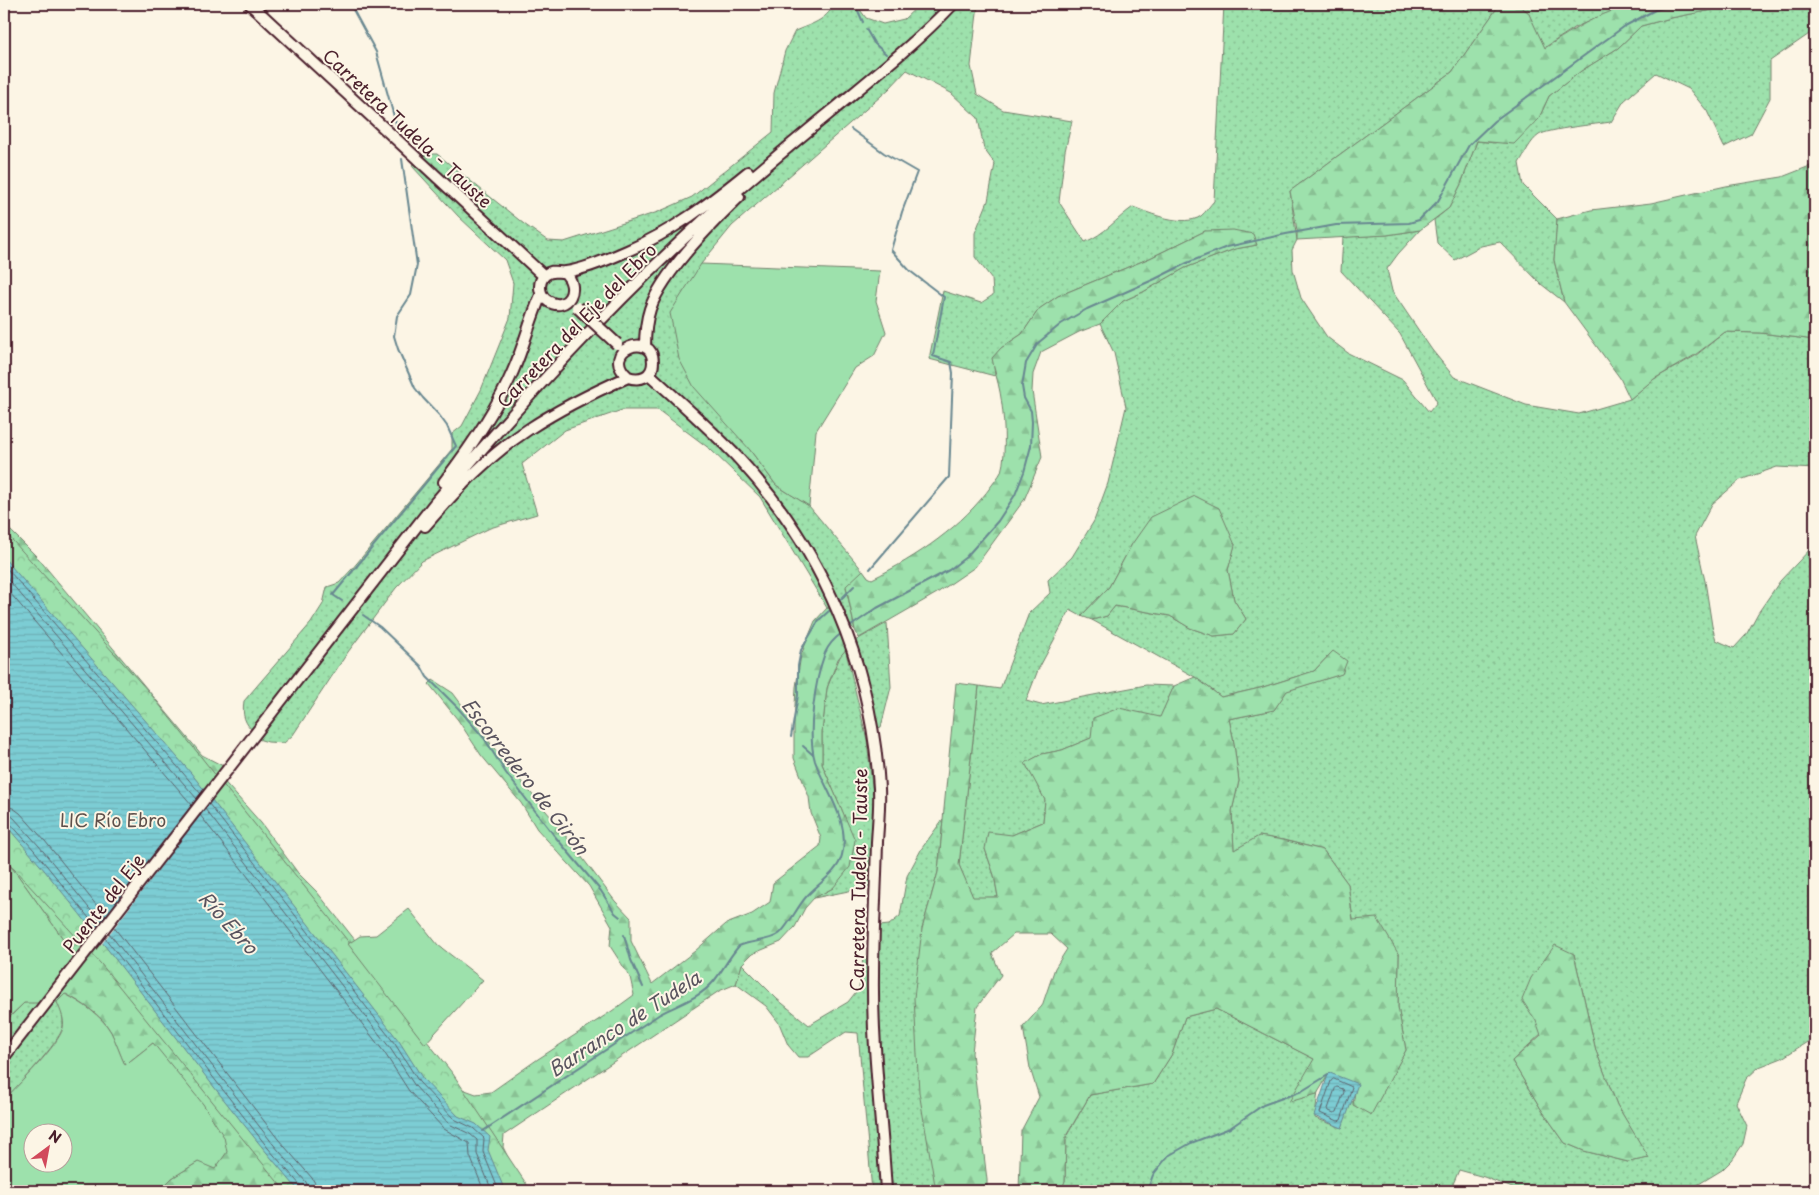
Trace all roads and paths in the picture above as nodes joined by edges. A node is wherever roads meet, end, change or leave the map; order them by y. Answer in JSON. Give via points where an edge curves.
{"nodes":[{"id":1,"x":250,"y":4,"type":"edge"},
{"id":2,"x":953,"y":4,"type":"edge"},
{"id":3,"x":857,"y":91,"type":"junction"},
{"id":4,"x":806,"y":132,"type":"junction"},
{"id":5,"x":564,"y":272,"type":"junction"},
{"id":6,"x":544,"y":276,"type":"junction"},
{"id":7,"x":541,"y":295,"type":"junction"},
{"id":8,"x":568,"y":299,"type":"junction"},
{"id":9,"x":620,"y":347,"type":"junction"},
{"id":10,"x":645,"y":347,"type":"junction"},
{"id":11,"x":650,"y":374,"type":"junction"},
{"id":12,"x":628,"y":377,"type":"junction"},
{"id":13,"x":379,"y":576,"type":"junction"},
{"id":14,"x":341,"y":625,"type":"junction"},
{"id":15,"x":270,"y":716,"type":"joint"},
{"id":16,"x":5,"y":1056,"type":"edge"},
{"id":17,"x":886,"y":1191,"type":"edge"}],
"edges":[{"from":1,"to":6,"type":"main road","name":"Carretera Tudela - Tauste"},
{"from":2,"to":3,"type":"main road","name":"Carretera del Eje del Ebro"},
{"from":3,"to":4,"type":"main road","name":"Carretera del Eje del Ebro"},
{"from":3,"to":10,"type":"main road","via":[[736,201],[685,254],[651,306]]},
{"from":4,"to":5,"type":"main road","via":[[676,226],[620,254]]},
{"from":4,"to":13,"type":"main road","name":"Carretera del Eje del Ebro","via":[[697,226],[587,334],[489,440],[434,504]]},
{"from":5,"to":6,"type":"main road","via":[[551,271]]},
{"from":5,"to":8,"type":"main road","via":[[570,277],[573,287]]},
{"from":6,"to":7,"type":"main road","via":[[540,282]]},
{"from":7,"to":8,"type":"main road","via":[[552,304]]},
{"from":7,"to":14,"type":"main road","via":[[512,373],[486,421],[455,468],[373,574]]},
{"from":8,"to":9,"type":"main road","bridge":true},
{"from":9,"to":10,"type":"main road"},
{"from":9,"to":12,"type":"main road","via":[[620,364]]},
{"from":10,"to":11,"type":"main road","via":[[653,358]]},
{"from":11,"to":12,"type":"main road","via":[[636,379]]},
{"from":11,"to":17,"type":"main road","name":"Carretera Tudela - Tauste","via":[[740,460],[797,533],[818,567],[838,610],[866,692],[880,790],[873,1008]]},
{"from":12,"to":13,"type":"main road","via":[[562,409],[528,429],[496,454],[469,478]]},
{"from":13,"to":14,"type":"main road","name":"Carretera del Eje del Ebro"},
{"from":14,"to":15,"type":"main road","name":"Carretera del Eje del Ebro"},
{"from":15,"to":16,"type":"main road","name":"Puente del Eje"}]}
